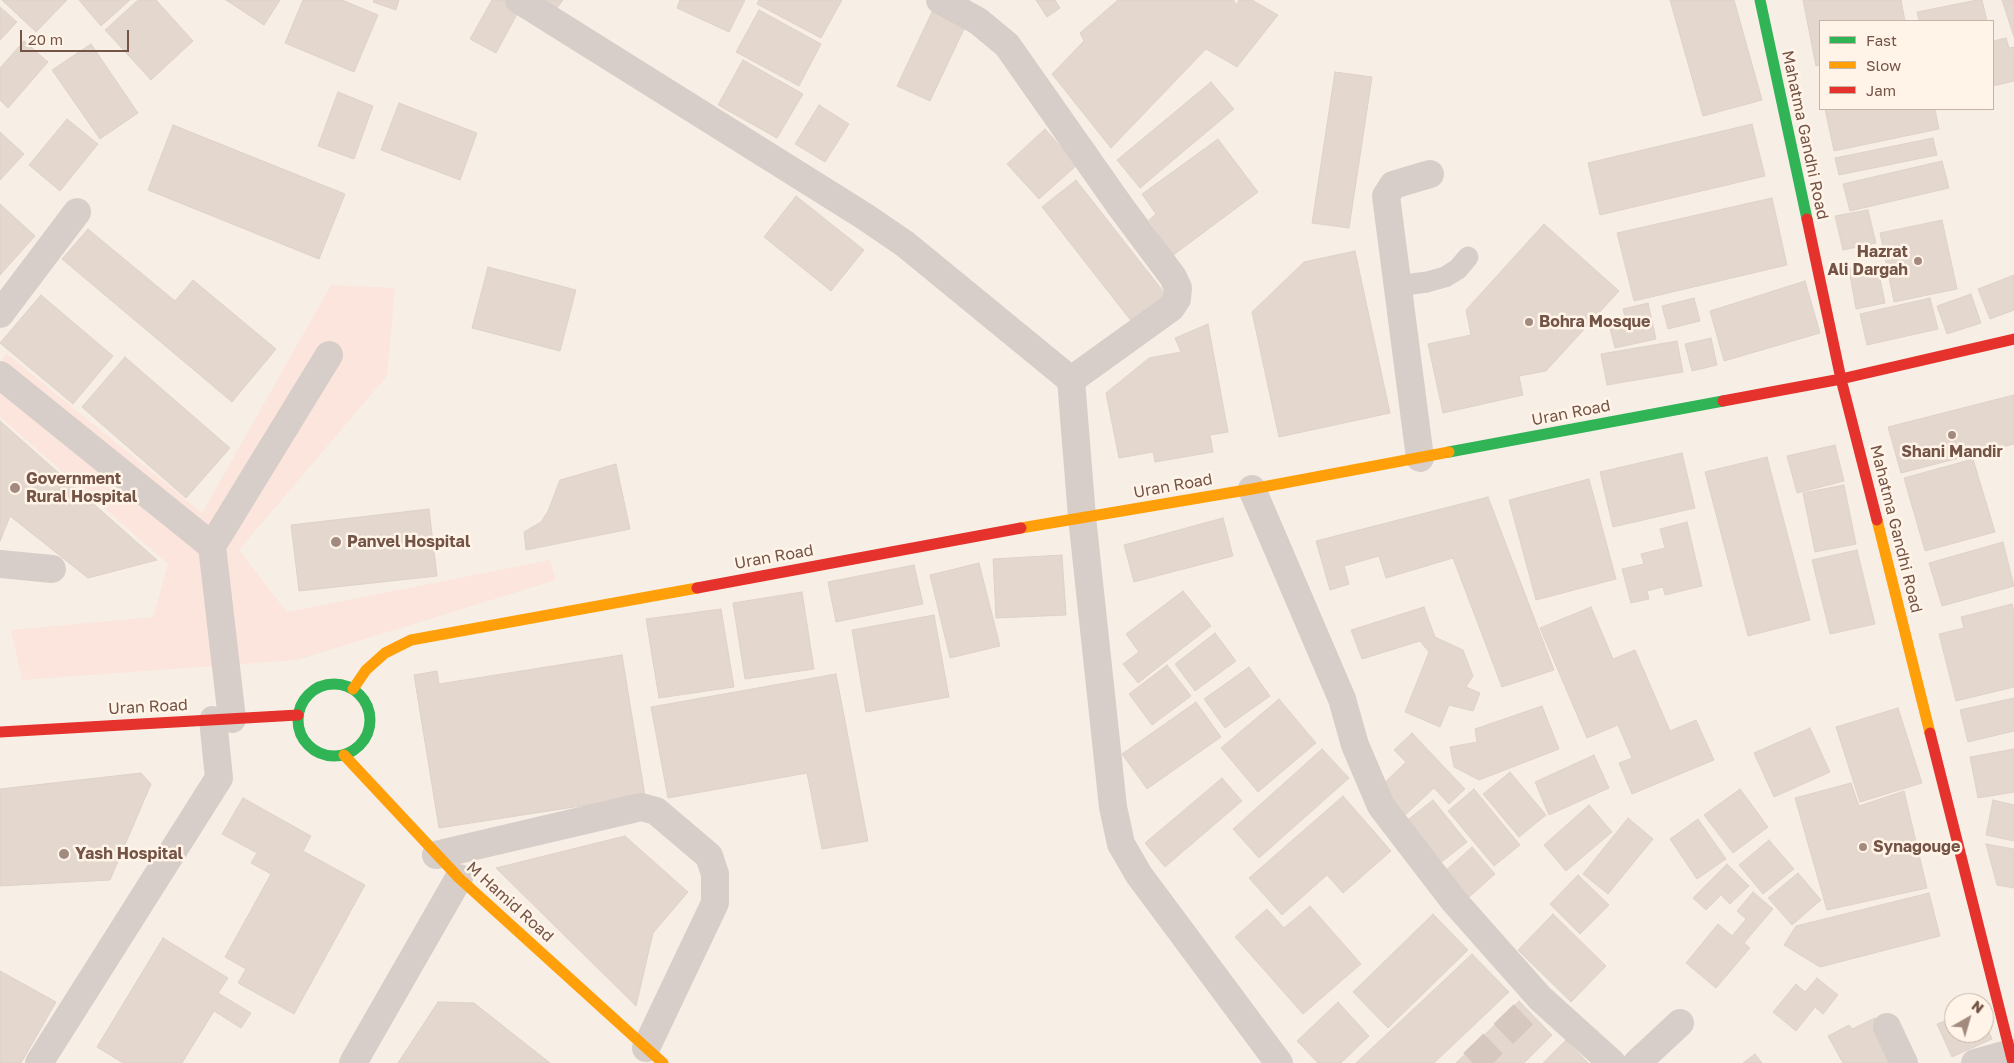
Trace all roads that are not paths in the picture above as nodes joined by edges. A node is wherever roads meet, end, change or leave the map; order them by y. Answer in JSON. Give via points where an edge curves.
{"nodes":[{"id":1,"x":519,"y":0,"type":"edge"},
{"id":2,"x":940,"y":0,"type":"edge"},
{"id":3,"x":1760,"y":0,"type":"edge"},
{"id":4,"x":1430,"y":174,"type":"dead end"},
{"id":5,"x":77,"y":212,"type":"dead end"},
{"id":6,"x":1468,"y":257,"type":"dead end"},
{"id":7,"x":1397,"y":286,"type":"junction"},
{"id":8,"x":0,"y":314,"type":"edge"},
{"id":9,"x":2014,"y":339,"type":"edge"},
{"id":10,"x":329,"y":355,"type":"dead end"},
{"id":11,"x":0,"y":376,"type":"edge"},
{"id":12,"x":1841,"y":379,"type":"junction"},
{"id":13,"x":1071,"y":380,"type":"junction"},
{"id":14,"x":1420,"y":458,"type":"junction"},
{"id":15,"x":1252,"y":489,"type":"junction"},
{"id":16,"x":1082,"y":518,"type":"junction"},
{"id":17,"x":212,"y":546,"type":"junction"},
{"id":18,"x":0,"y":564,"type":"edge"},
{"id":19,"x":52,"y":569,"type":"dead end"},
{"id":20,"x":353,"y":689,"type":"junction"},
{"id":21,"x":298,"y":715,"type":"junction"},
{"id":22,"x":222,"y":720,"type":"junction"},
{"id":23,"x":0,"y":732,"type":"edge"},
{"id":24,"x":344,"y":755,"type":"junction"},
{"id":25,"x":436,"y":855,"type":"junction"},
{"id":26,"x":459,"y":878,"type":"junction"},
{"id":27,"x":1680,"y":1023,"type":"dead end"},
{"id":28,"x":1887,"y":1027,"type":"dead end"},
{"id":29,"x":655,"y":1055,"type":"edge"},
{"id":30,"x":2012,"y":1058,"type":"edge"},
{"id":31,"x":39,"y":1063,"type":"edge"},
{"id":32,"x":353,"y":1063,"type":"edge"},
{"id":33,"x":1279,"y":1063,"type":"edge"},
{"id":34,"x":1612,"y":1063,"type":"edge"},
{"id":35,"x":1636,"y":1063,"type":"edge"},
{"id":36,"x":1904,"y":1063,"type":"edge"},
{"id":37,"x":1975,"y":1063,"type":"edge"}],
"edges":[{"from":1,"to":13,"type":"street","via":[[897,238]]},
{"from":2,"to":13,"type":"street","via":[[978,21],[1007,45],[1178,288],[1172,308]]},
{"from":3,"to":12,"type":"main road","name":"Mahatma Gandhi Road"},
{"from":4,"to":7,"type":"street","via":[[1392,185],[1386,196]]},
{"from":5,"to":8,"type":"street"},
{"from":6,"to":7,"type":"lane","via":[[1445,277]]},
{"from":7,"to":14,"type":"street"},
{"from":9,"to":12,"type":"main road","name":"Uran Road"},
{"from":10,"to":17,"type":"street"},
{"from":11,"to":17,"type":"street"},
{"from":12,"to":14,"type":"main road","name":"Uran Road"},
{"from":12,"to":30,"type":"main road","name":"Mahatma Gandhi Road"},
{"from":13,"to":16,"type":"street"},
{"from":14,"to":15,"type":"main road","name":"Uran Road"},
{"from":15,"to":16,"type":"main road","name":"Uran Road"},
{"from":15,"to":34,"type":"street","via":[[1342,699],[1355,745],[1381,806],[1534,1004]]},
{"from":16,"to":20,"type":"main road","name":"Uran Road","via":[[411,640],[385,653],[366,670]]},
{"from":16,"to":33,"type":"street","via":[[1113,807],[1121,844],[1139,876]]},
{"from":17,"to":22,"type":"street"},
{"from":18,"to":19,"type":"street"},
{"from":20,"to":21,"type":"main road","via":[[339,684],[325,685],[303,701]]},
{"from":20,"to":24,"type":"main road","via":[[370,711],[370,725],[366,738]]},
{"from":21,"to":22,"type":"main road","name":"Uran Road"},
{"from":21,"to":24,"type":"main road","via":[[306,742],[316,751],[330,756]]},
{"from":22,"to":23,"type":"main road","name":"Uran Road"},
{"from":22,"to":31,"type":"street","via":[[219,778]]},
{"from":24,"to":25,"type":"main road","name":"M Hamid Road"},
{"from":25,"to":26,"type":"main road","name":"M Hamid Road"},
{"from":25,"to":29,"type":"street","via":[[641,807],[656,811],[709,856],[715,874],[715,903]]},
{"from":26,"to":29,"type":"main road","name":"M Hamid Road"},
{"from":26,"to":32,"type":"street"},
{"from":27,"to":35,"type":"street"},
{"from":28,"to":36,"type":"street"},
{"from":30,"to":37,"type":"street"}]}
